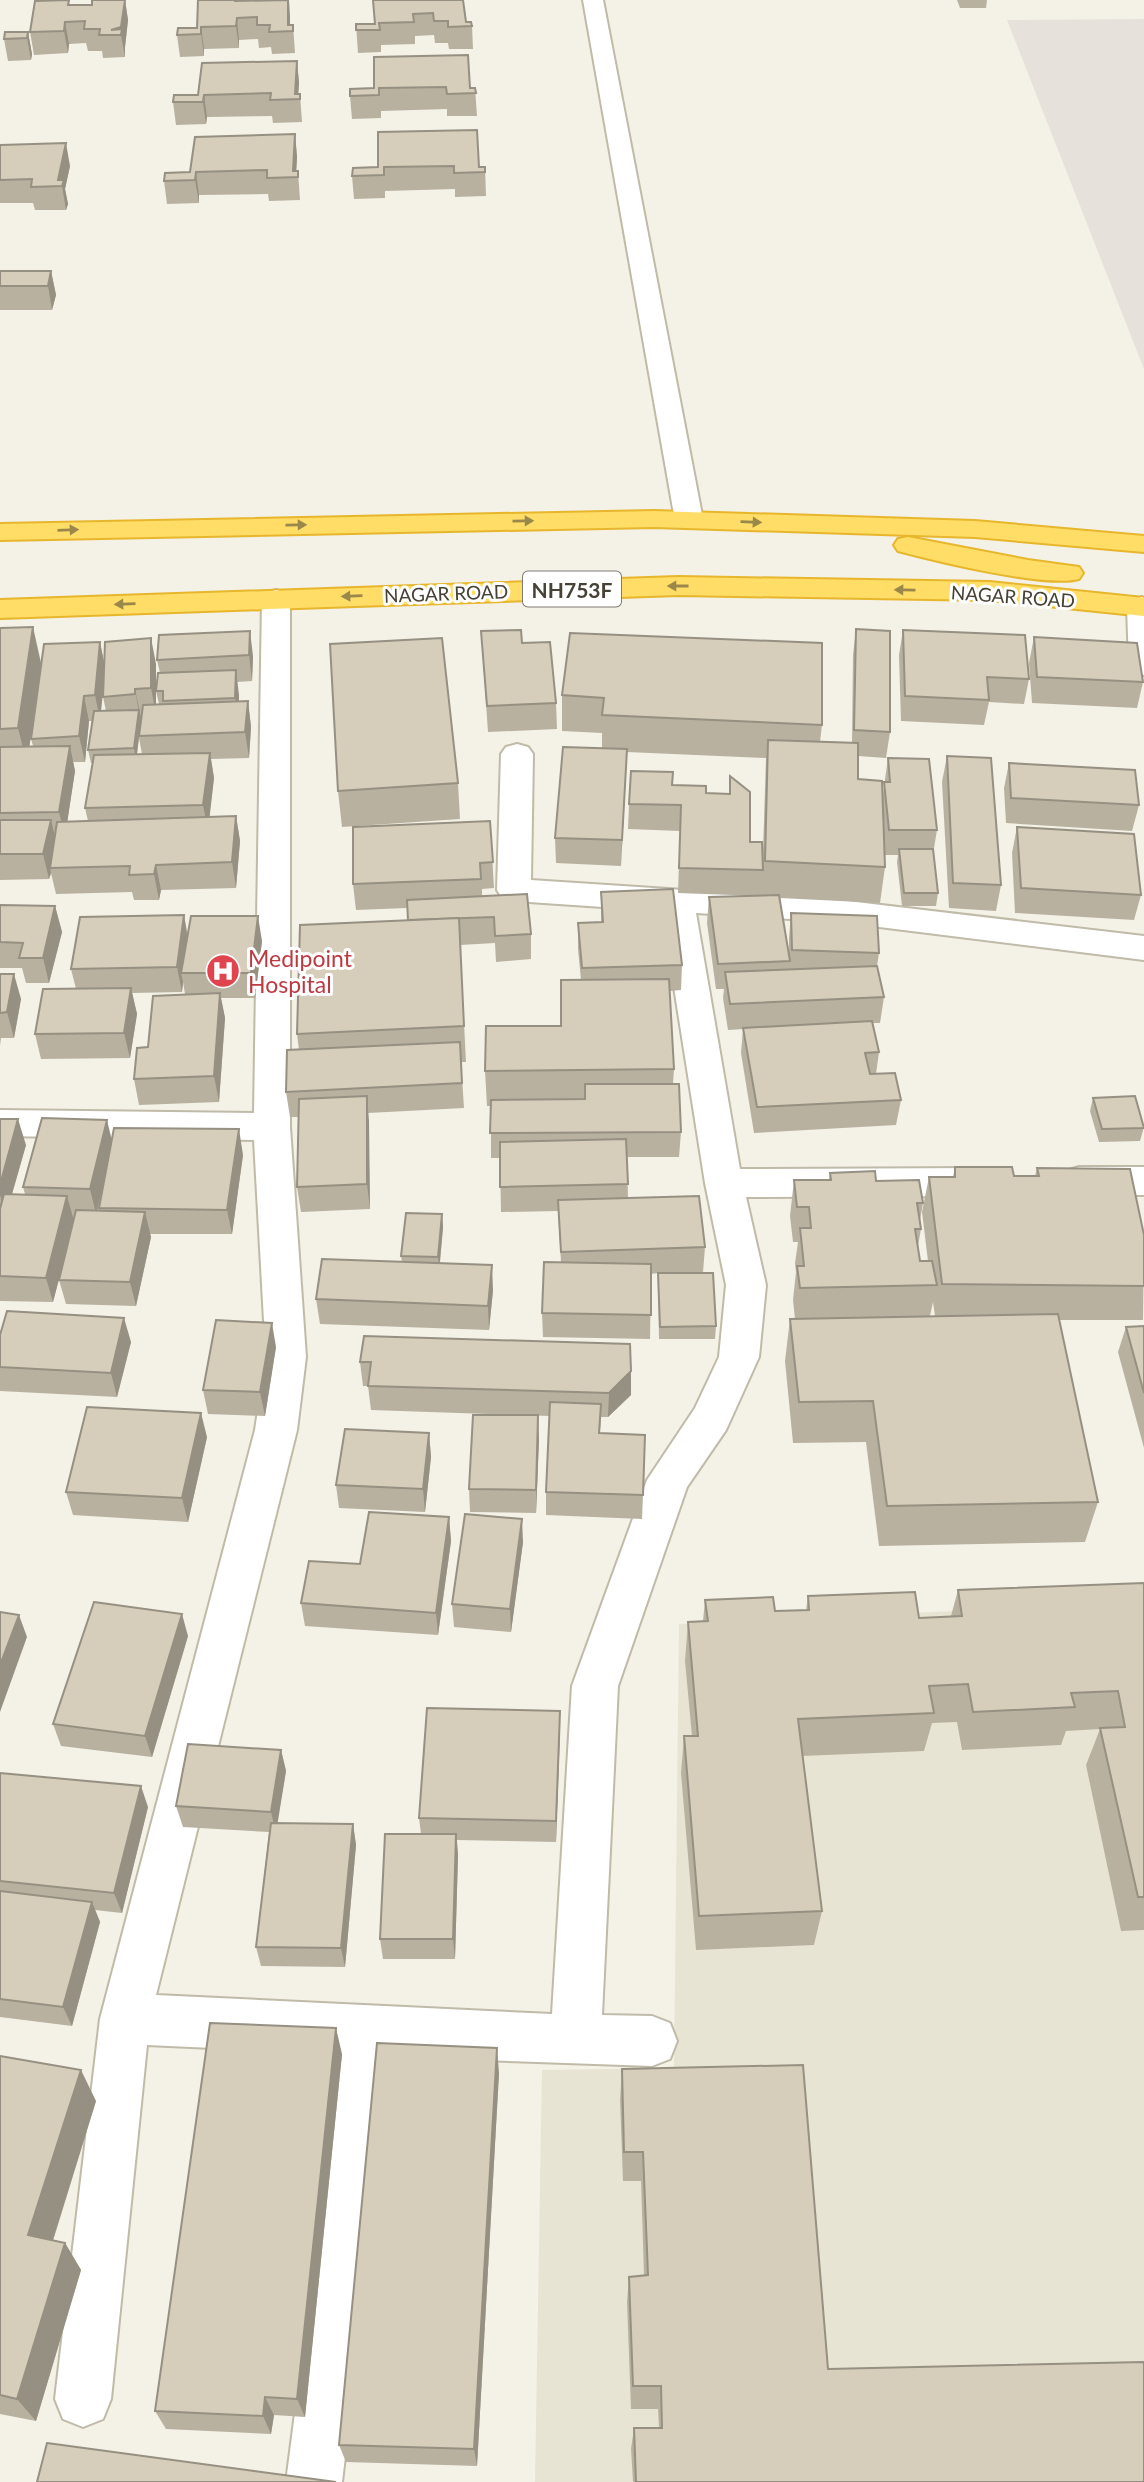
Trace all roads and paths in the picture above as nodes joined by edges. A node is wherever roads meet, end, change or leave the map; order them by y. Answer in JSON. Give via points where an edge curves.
{"nodes":[{"id":1,"x":593,"y":0,"type":"edge"},
{"id":2,"x":689,"y":520,"type":"junction"},
{"id":3,"x":835,"y":525,"type":"junction"},
{"id":4,"x":0,"y":532,"type":"edge"},
{"id":5,"x":1144,"y":544,"type":"edge"},
{"id":6,"x":1118,"y":578,"type":"dead end"},
{"id":7,"x":276,"y":599,"type":"junction"},
{"id":8,"x":1143,"y":607,"type":"edge"},
{"id":9,"x":0,"y":609,"type":"edge"},
{"id":10,"x":1144,"y":666,"type":"edge"},
{"id":11,"x":517,"y":754,"type":"dead end"},
{"id":12,"x":677,"y":900,"type":"junction"},
{"id":13,"x":1144,"y":948,"type":"edge"},
{"id":14,"x":0,"y":1123,"type":"edge"},
{"id":15,"x":272,"y":1127,"type":"junction"},
{"id":16,"x":1049,"y":1181,"type":"edge"},
{"id":17,"x":1144,"y":1181,"type":"edge"},
{"id":18,"x":1008,"y":1182,"type":"edge"},
{"id":19,"x":724,"y":1183,"type":"junction"},
{"id":20,"x":125,"y":2019,"type":"junction"},
{"id":21,"x":370,"y":2030,"type":"junction"},
{"id":22,"x":576,"y":2040,"type":"junction"},
{"id":23,"x":652,"y":2041,"type":"dead end"},
{"id":24,"x":83,"y":2399,"type":"dead end"},
{"id":25,"x":314,"y":2482,"type":"edge"}],
"edges":[{"from":1,"to":2,"type":"street"},
{"from":2,"to":3,"type":"highway","one_way":true},
{"from":4,"to":2,"type":"highway","one_way":true},
{"from":3,"to":5,"type":"highway","via":[[975,529]]},
{"from":3,"to":6,"type":"highway","via":[[1028,569]]},
{"from":8,"to":7,"type":"highway","name":"NAGAR ROAD","number":"NH753F","one_way":true,"via":[[990,591],[678,586]]},
{"from":7,"to":9,"type":"highway","name":"NAGAR ROAD","number":"NH753F","one_way":true},
{"from":7,"to":15,"type":"street"},
{"from":8,"to":10,"type":"street"},
{"from":11,"to":12,"type":"street","via":[[513,890]]},
{"from":12,"to":13,"type":"street","via":[[839,911]]},
{"from":12,"to":19,"type":"street"},
{"from":14,"to":15,"type":"street"},
{"from":15,"to":20,"type":"street","via":[[286,1357],[276,1430]]},
{"from":16,"to":17,"type":"street"},
{"from":18,"to":19,"type":"street"},
{"from":19,"to":22,"type":"street","via":[[746,1285],[739,1357],[711,1418],[668,1480],[594,1686]]},
{"from":20,"to":21,"type":"street"},
{"from":20,"to":24,"type":"street"},
{"from":21,"to":22,"type":"street"},
{"from":21,"to":25,"type":"street"},
{"from":22,"to":23,"type":"street"}]}
